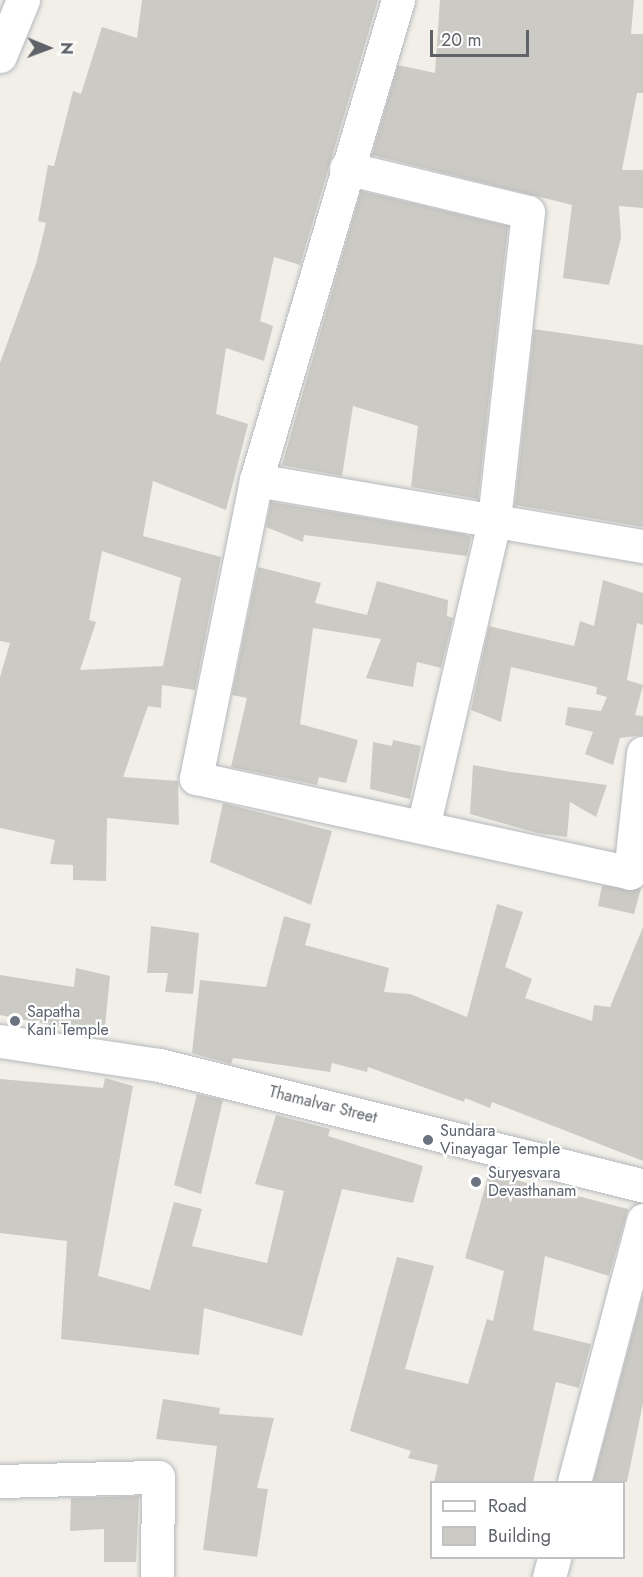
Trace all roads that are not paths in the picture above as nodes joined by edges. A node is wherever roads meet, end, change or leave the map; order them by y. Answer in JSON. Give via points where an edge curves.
{"nodes":[{"id":1,"x":23,"y":0,"type":"edge"},
{"id":2,"x":398,"y":0,"type":"edge"},
{"id":3,"x":0,"y":52,"type":"edge"},
{"id":4,"x":346,"y":168,"type":"junction"},
{"id":5,"x":256,"y":480,"type":"junction"},
{"id":6,"x":494,"y":522,"type":"junction"},
{"id":7,"x":643,"y":546,"type":"edge"},
{"id":8,"x":643,"y":753,"type":"edge"},
{"id":9,"x":424,"y":824,"type":"junction"},
{"id":10,"x":0,"y":1041,"type":"edge"},
{"id":11,"x":643,"y":1186,"type":"edge"},
{"id":12,"x":643,"y":1220,"type":"edge"},
{"id":13,"x":0,"y":1481,"type":"edge"},
{"id":14,"x":574,"y":1481,"type":"edge"},
{"id":15,"x":554,"y":1559,"type":"edge"},
{"id":16,"x":157,"y":1577,"type":"edge"},
{"id":17,"x":549,"y":1577,"type":"edge"}],
"edges":[{"from":1,"to":3,"type":"street"},
{"from":2,"to":4,"type":"street"},
{"from":4,"to":5,"type":"street"},
{"from":4,"to":6,"type":"street","via":[[528,212]]},
{"from":5,"to":6,"type":"street"},
{"from":5,"to":9,"type":"street","via":[[196,778]]},
{"from":6,"to":7,"type":"street"},
{"from":6,"to":9,"type":"street"},
{"from":8,"to":9,"type":"street","via":[[630,873]]},
{"from":10,"to":11,"type":"street","name":"Thamalvar Street","via":[[159,1065]]},
{"from":12,"to":14,"type":"street"},
{"from":13,"to":16,"type":"street","via":[[158,1477]]},
{"from":15,"to":17,"type":"street"}]}
